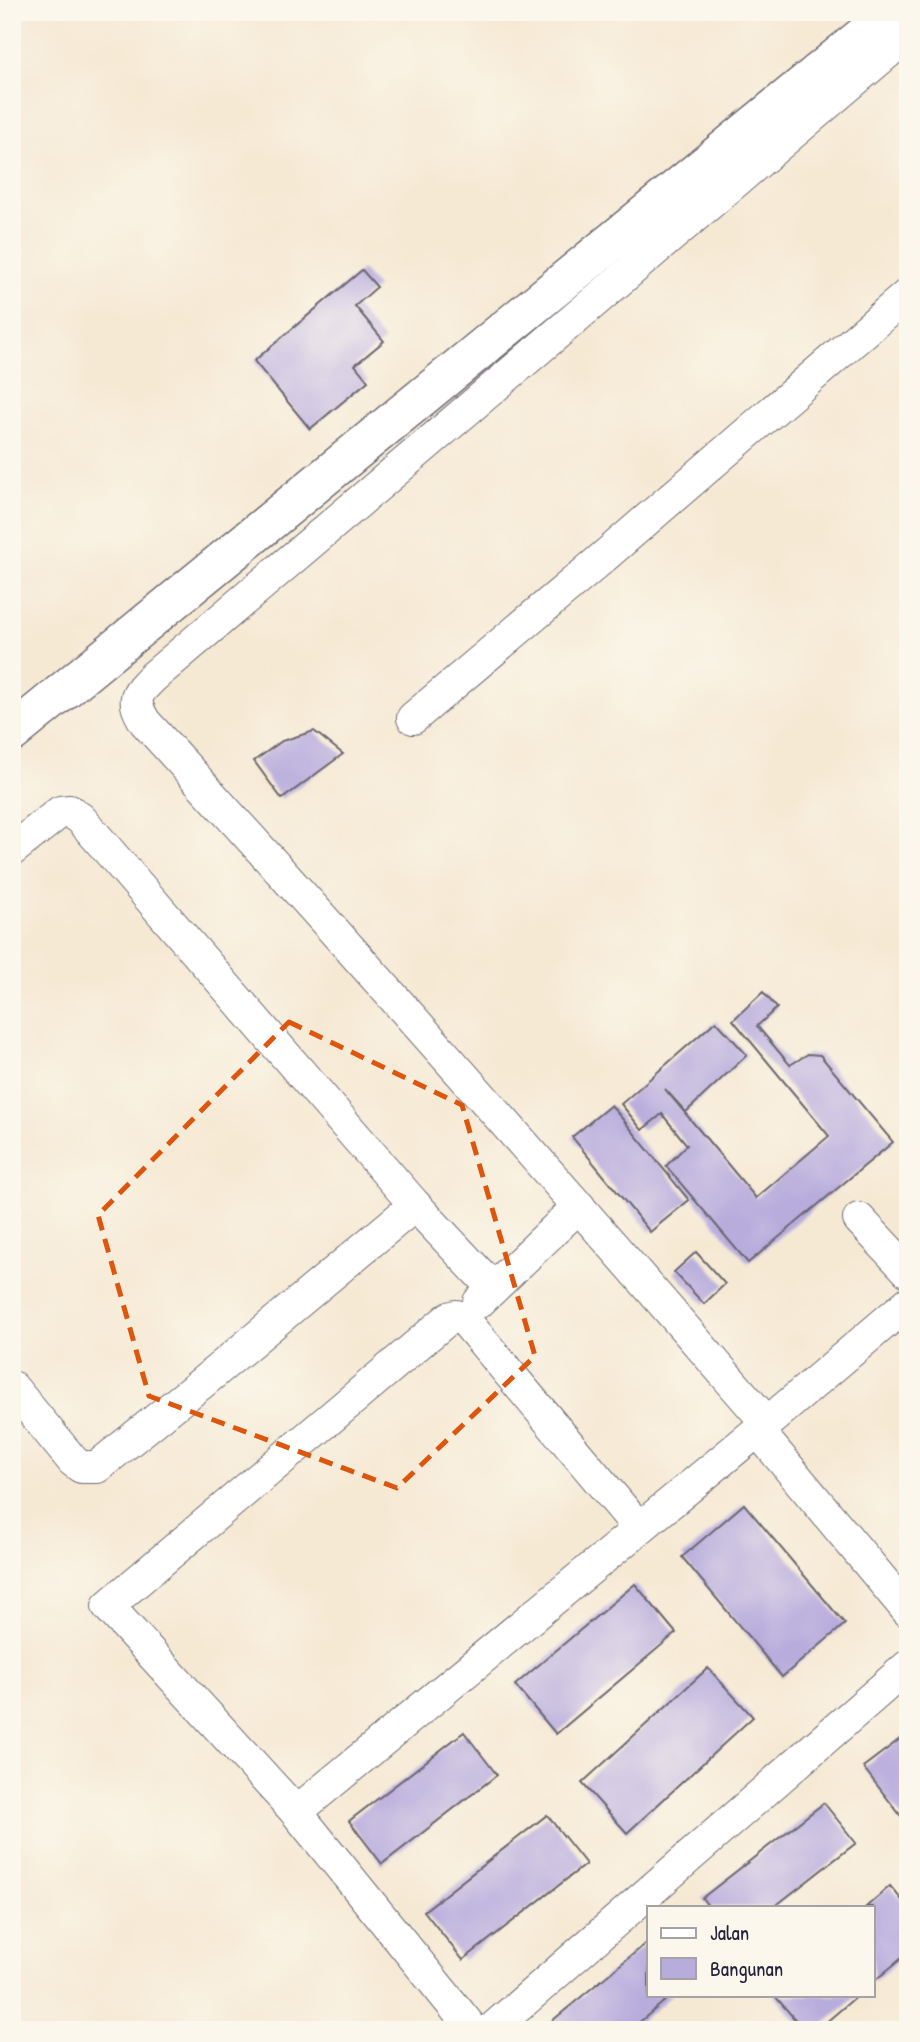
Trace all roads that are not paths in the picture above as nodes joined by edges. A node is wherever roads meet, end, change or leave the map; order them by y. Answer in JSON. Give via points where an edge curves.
{"nodes":[{"id":1,"x":892,"y":12,"type":"edge"},
{"id":2,"x":908,"y":35,"type":"edge"},
{"id":3,"x":908,"y":294,"type":"edge"},
{"id":4,"x":101,"y":660,"type":"junction"},
{"id":5,"x":135,"y":701,"type":"junction"},
{"id":6,"x":413,"y":718,"type":"dead end"},
{"id":7,"x":12,"y":733,"type":"edge"},
{"id":8,"x":12,"y":850,"type":"edge"},
{"id":9,"x":415,"y":1205,"type":"junction"},
{"id":10,"x":579,"y":1206,"type":"junction"},
{"id":11,"x":859,"y":1219,"type":"dead end"},
{"id":12,"x":908,"y":1271,"type":"edge"},
{"id":13,"x":493,"y":1288,"type":"junction"},
{"id":14,"x":908,"y":1303,"type":"edge"},
{"id":15,"x":462,"y":1317,"type":"junction"},
{"id":16,"x":12,"y":1387,"type":"edge"},
{"id":17,"x":762,"y":1427,"type":"junction"},
{"id":18,"x":639,"y":1528,"type":"junction"},
{"id":19,"x":908,"y":1611,"type":"edge"},
{"id":20,"x":908,"y":1666,"type":"edge"},
{"id":21,"x":296,"y":1812,"type":"junction"},
{"id":22,"x":473,"y":2030,"type":"edge"},
{"id":23,"x":491,"y":2030,"type":"edge"}],
"edges":[{"from":1,"to":4,"type":"main road"},
{"from":2,"to":5,"type":"lane","via":[[153,677]]},
{"from":3,"to":6,"type":"lane"},
{"from":4,"to":5,"type":"lane"},
{"from":4,"to":7,"type":"main road"},
{"from":5,"to":10,"type":"lane","via":[[145,722]]},
{"from":8,"to":9,"type":"lane","via":[[60,812],[75,814]]},
{"from":9,"to":13,"type":"lane"},
{"from":9,"to":16,"type":"lane","via":[[97,1467],[81,1467],[73,1461]]},
{"from":10,"to":13,"type":"lane"},
{"from":10,"to":17,"type":"lane"},
{"from":11,"to":12,"type":"lane"},
{"from":13,"to":15,"type":"lane"},
{"from":14,"to":17,"type":"lane"},
{"from":15,"to":18,"type":"lane"},
{"from":15,"to":21,"type":"lane","via":[[449,1318],[108,1606]]},
{"from":17,"to":18,"type":"lane"},
{"from":17,"to":19,"type":"lane"},
{"from":18,"to":21,"type":"lane"},
{"from":20,"to":23,"type":"lane"},
{"from":21,"to":22,"type":"lane"}]}
